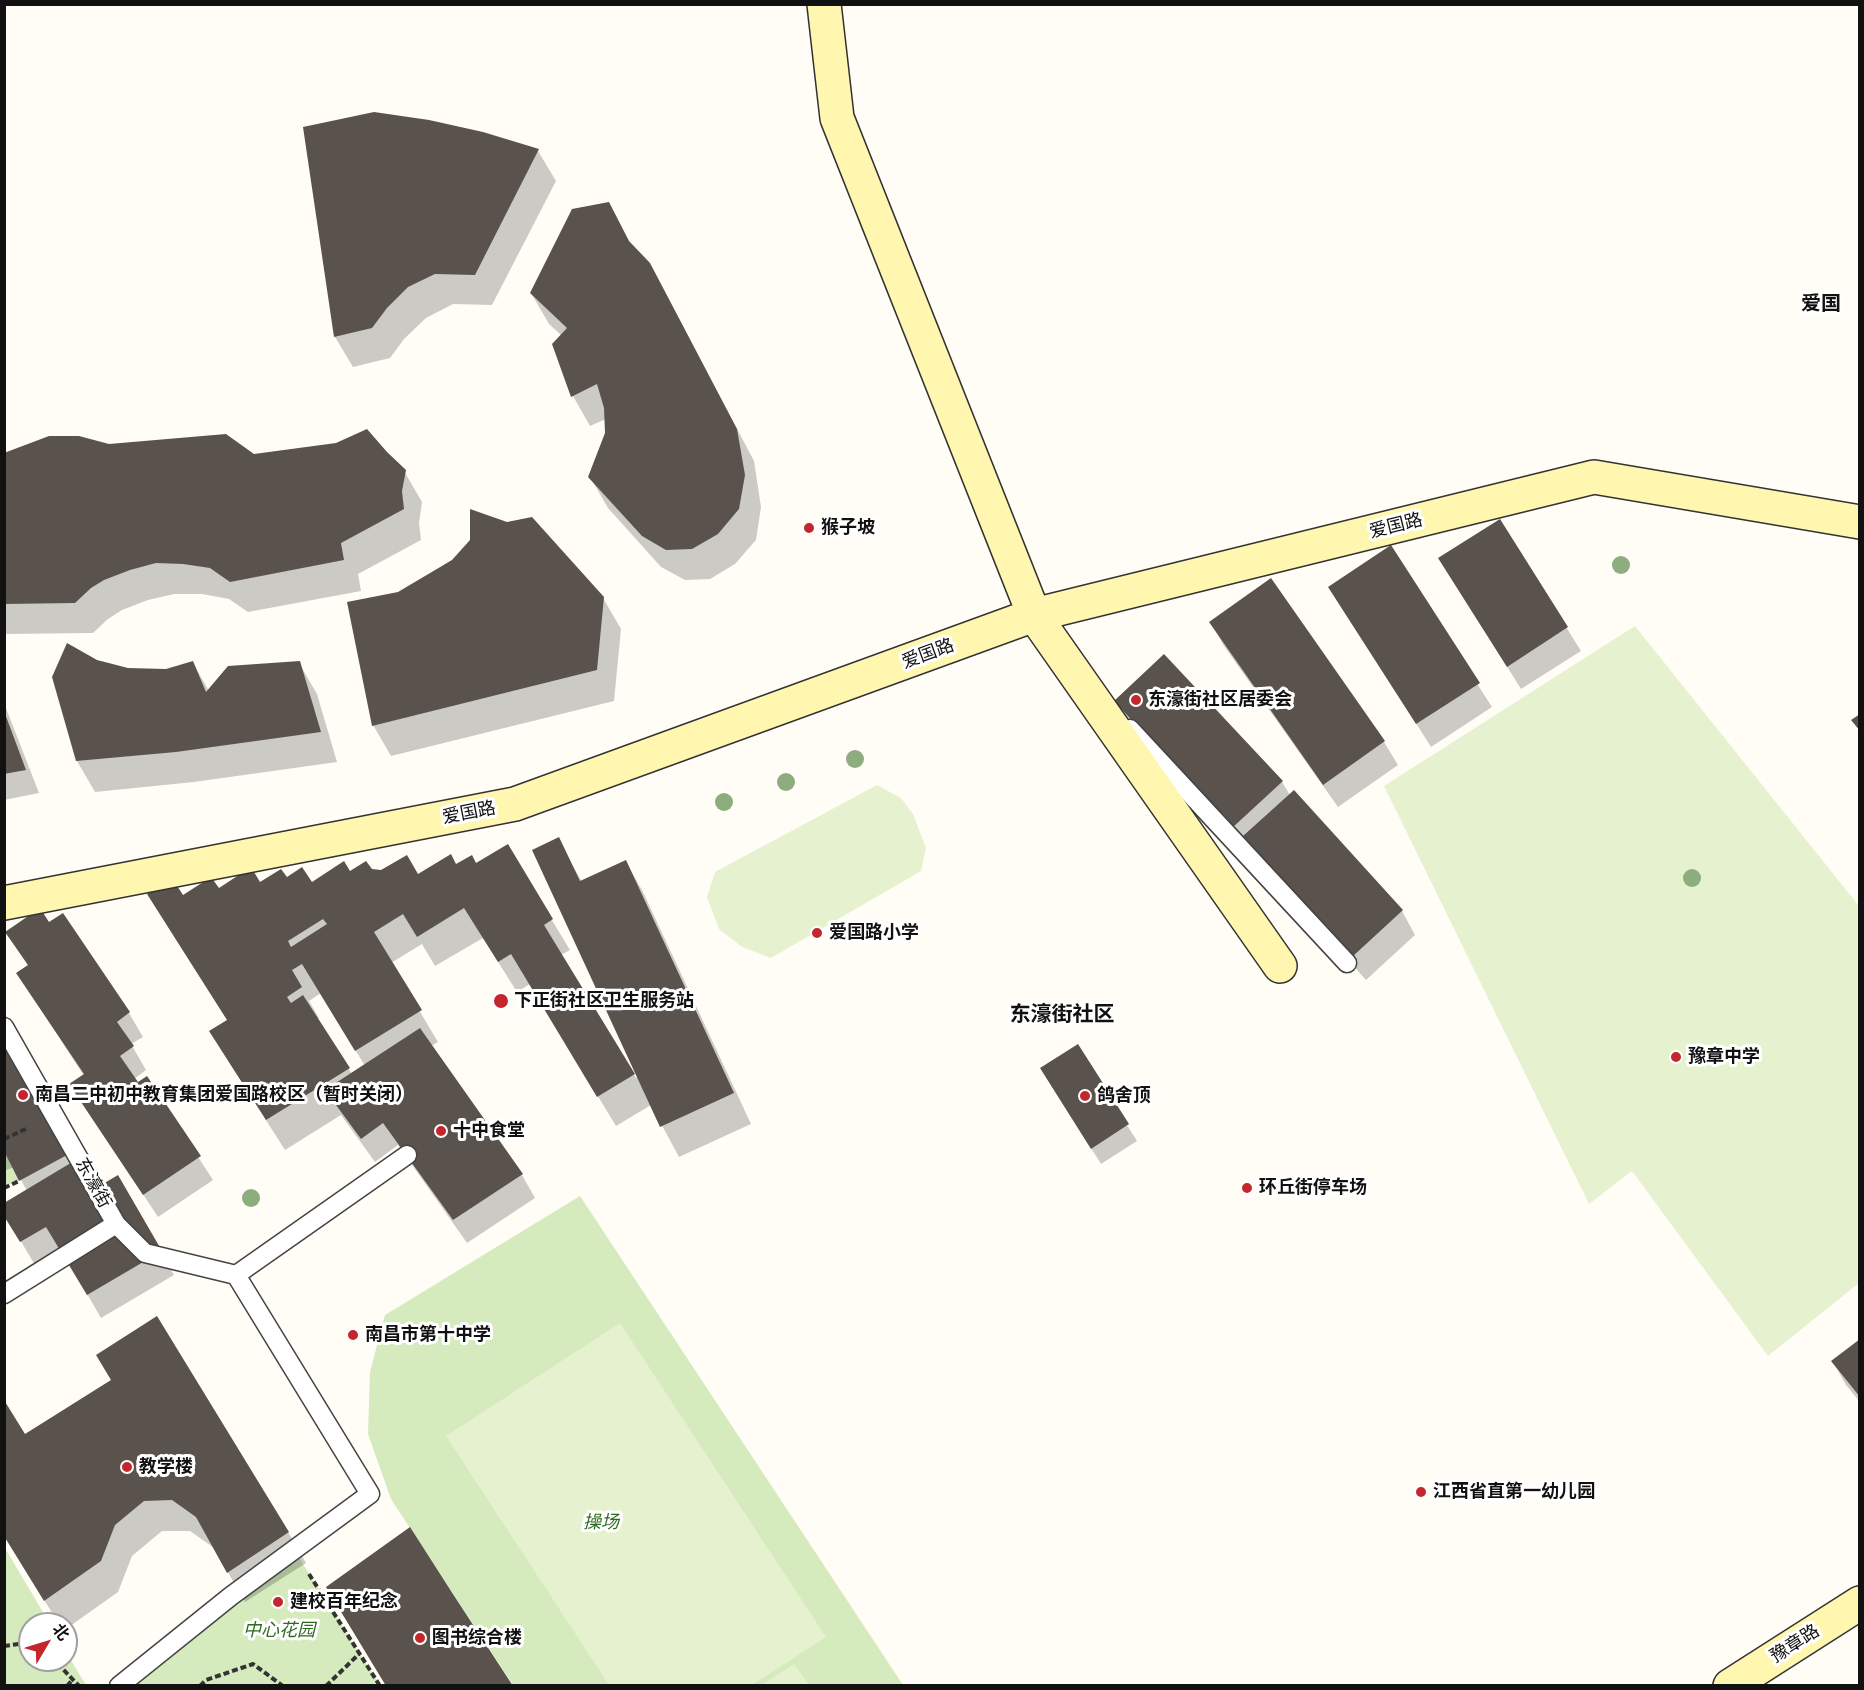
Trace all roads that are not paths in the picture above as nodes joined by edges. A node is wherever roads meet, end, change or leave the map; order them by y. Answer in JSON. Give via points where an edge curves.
{"nodes":[{"id":1,"x":824,"y":4,"type":"edge"},
{"id":2,"x":1860,"y":522,"type":"edge"},
{"id":3,"x":1034,"y":615,"type":"junction"},
{"id":4,"x":1063,"y":657,"type":"junction"},
{"id":5,"x":4,"y":903,"type":"edge"},
{"id":6,"x":1347,"y":963,"type":"dead end"},
{"id":7,"x":1280,"y":966,"type":"dead end"},
{"id":8,"x":4,"y":1027,"type":"edge"},
{"id":9,"x":407,"y":1155,"type":"dead end"},
{"id":10,"x":116,"y":1224,"type":"junction"},
{"id":11,"x":236,"y":1275,"type":"junction"},
{"id":12,"x":4,"y":1294,"type":"edge"},
{"id":13,"x":1860,"y":1603,"type":"edge"},
{"id":14,"x":119,"y":1686,"type":"edge"},
{"id":15,"x":1730,"y":1686,"type":"edge"}],
"edges":[{"from":1,"to":3,"type":"street","via":[[837,118]]},
{"from":2,"to":3,"type":"street","name":"爱国路","via":[[1594,477]]},
{"from":3,"to":4,"type":"street"},
{"from":3,"to":5,"type":"street","name":"爱国路","via":[[515,804]]},
{"from":4,"to":6,"type":"lane"},
{"from":4,"to":7,"type":"street"},
{"from":8,"to":10,"type":"lane","name":"东濠街"},
{"from":9,"to":11,"type":"lane"},
{"from":10,"to":11,"type":"lane","via":[[145,1253]]},
{"from":10,"to":12,"type":"lane","name":"东濠街"},
{"from":11,"to":14,"type":"lane","via":[[370,1494],[180,1635]]},
{"from":13,"to":15,"type":"street","name":"豫章路"}]}
